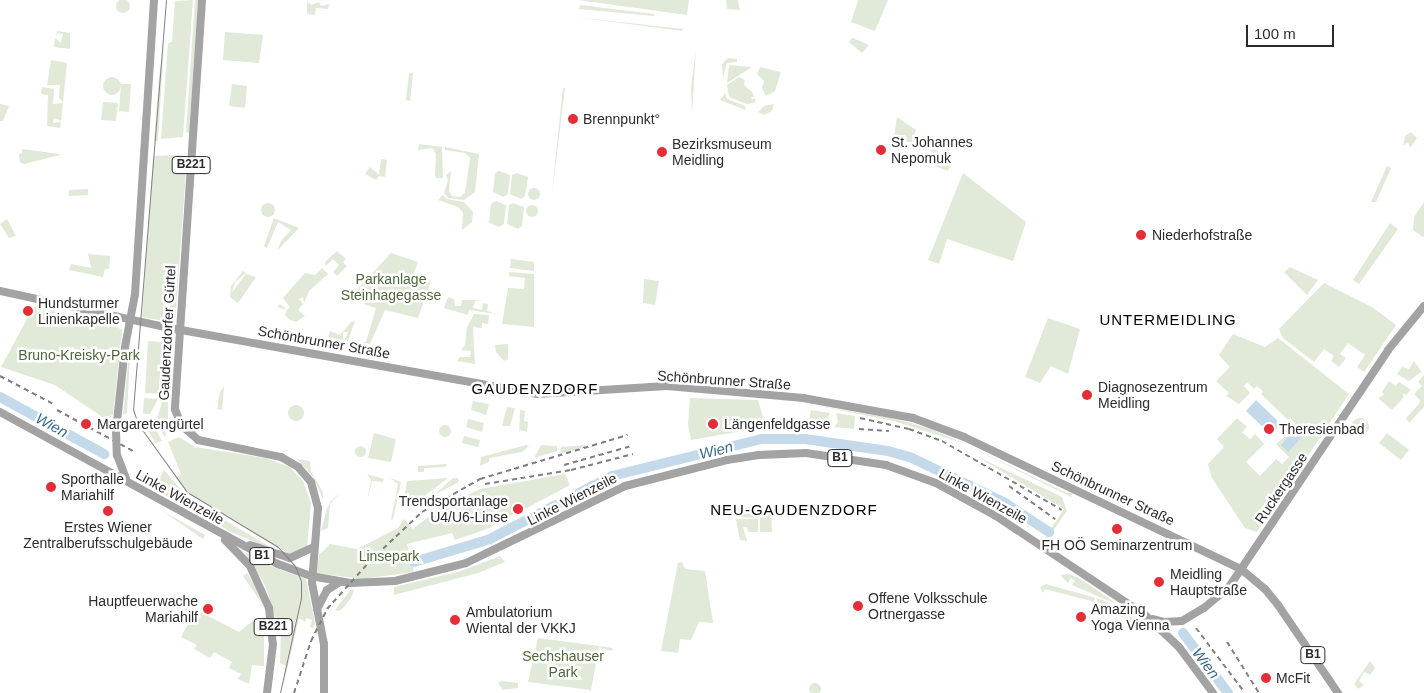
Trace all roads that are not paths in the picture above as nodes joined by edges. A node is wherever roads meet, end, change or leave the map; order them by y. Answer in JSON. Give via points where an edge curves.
{"nodes":[{"id":1,"x":154,"y":0,"type":"edge"},
{"id":2,"x":202,"y":0,"type":"edge"},
{"id":3,"x":0,"y":291,"type":"edge"},
{"id":4,"x":1424,"y":306,"type":"edge"},
{"id":5,"x":130,"y":320,"type":"junction"},
{"id":6,"x":178,"y":330,"type":"junction"},
{"id":7,"x":0,"y":412,"type":"edge"},
{"id":8,"x":129,"y":481,"type":"junction"},
{"id":9,"x":216,"y":532,"type":"junction"},
{"id":10,"x":314,"y":547,"type":"junction"},
{"id":11,"x":1242,"y":569,"type":"junction"},
{"id":12,"x":311,"y":576,"type":"junction"},
{"id":13,"x":340,"y":582,"type":"junction"},
{"id":14,"x":317,"y":609,"type":"junction"},
{"id":15,"x":1145,"y":615,"type":"junction"},
{"id":16,"x":267,"y":693,"type":"edge"},
{"id":17,"x":324,"y":693,"type":"edge"},
{"id":18,"x":1213,"y":693,"type":"edge"},
{"id":19,"x":1338,"y":693,"type":"edge"}],
"edges":[{"from":1,"to":5,"type":"main road","via":[[135,294]]},
{"from":2,"to":6,"type":"main road","name":"Gaudenzdorfer Gürtel","number":"B221"},
{"from":3,"to":5,"type":"main road","name":"Schönbrunner Straße","number":"B1"},
{"from":4,"to":11,"type":"main road","name":"Ruckergasse","via":[[1388,350]]},
{"from":5,"to":6,"type":"main road","name":"Schönbrunner Straße","number":"B1"},
{"from":5,"to":8,"type":"main road","bridge":true,"via":[[116,431],[117,455]]},
{"from":6,"to":10,"type":"main road","name":"Gaudenzdorfer Gürtel","number":"B221","via":[[174,404],[181,425],[203,442],[274,454],[298,467],[310,482],[317,501]]},
{"from":6,"to":11,"type":"main road","name":"Schönbrunner Straße","number":"B1","via":[[537,394],[667,386],[803,398],[913,418],[964,437]]},
{"from":7,"to":8,"type":"main road","name":"Linke Wienzeile","number":"B1"},
{"from":8,"to":9,"type":"main road","name":"Linke Wienzeile","number":"B1"},
{"from":9,"to":10,"type":"main road","via":[[287,558],[301,555]]},
{"from":9,"to":12,"type":"main road","name":"Linke Wienzeile","number":"B1","via":[[278,564]]},
{"from":9,"to":16,"type":"main road","number":"B221","via":[[250,566],[269,608],[273,644]]},
{"from":10,"to":12,"type":"main road","name":"Gaudenzdorfer Gürtel","number":"B221"},
{"from":11,"to":15,"type":"main road","name":"Ruckergasse","via":[[1229,586],[1204,608],[1182,621],[1164,622]]},
{"from":11,"to":19,"type":"main road","number":"B1","via":[[1266,589]]},
{"from":12,"to":13,"type":"main road","name":"Linke Wienzeile","number":"B1"},
{"from":12,"to":14,"type":"main road","number":"B221"},
{"from":13,"to":14,"type":"main road","via":[[327,590]]},
{"from":13,"to":15,"type":"main road","name":"Linke Wienzeile","number":"B1","via":[[395,581],[466,563],[495,552],[611,491],[649,478],[745,457],[806,454],[886,465],[936,484],[996,516]]},
{"from":14,"to":17,"type":"main road","number":"B221","via":[[324,644]]},
{"from":15,"to":18,"type":"main road","name":"Linke Wienzeile","number":"B1","via":[[1179,648]]}]}
